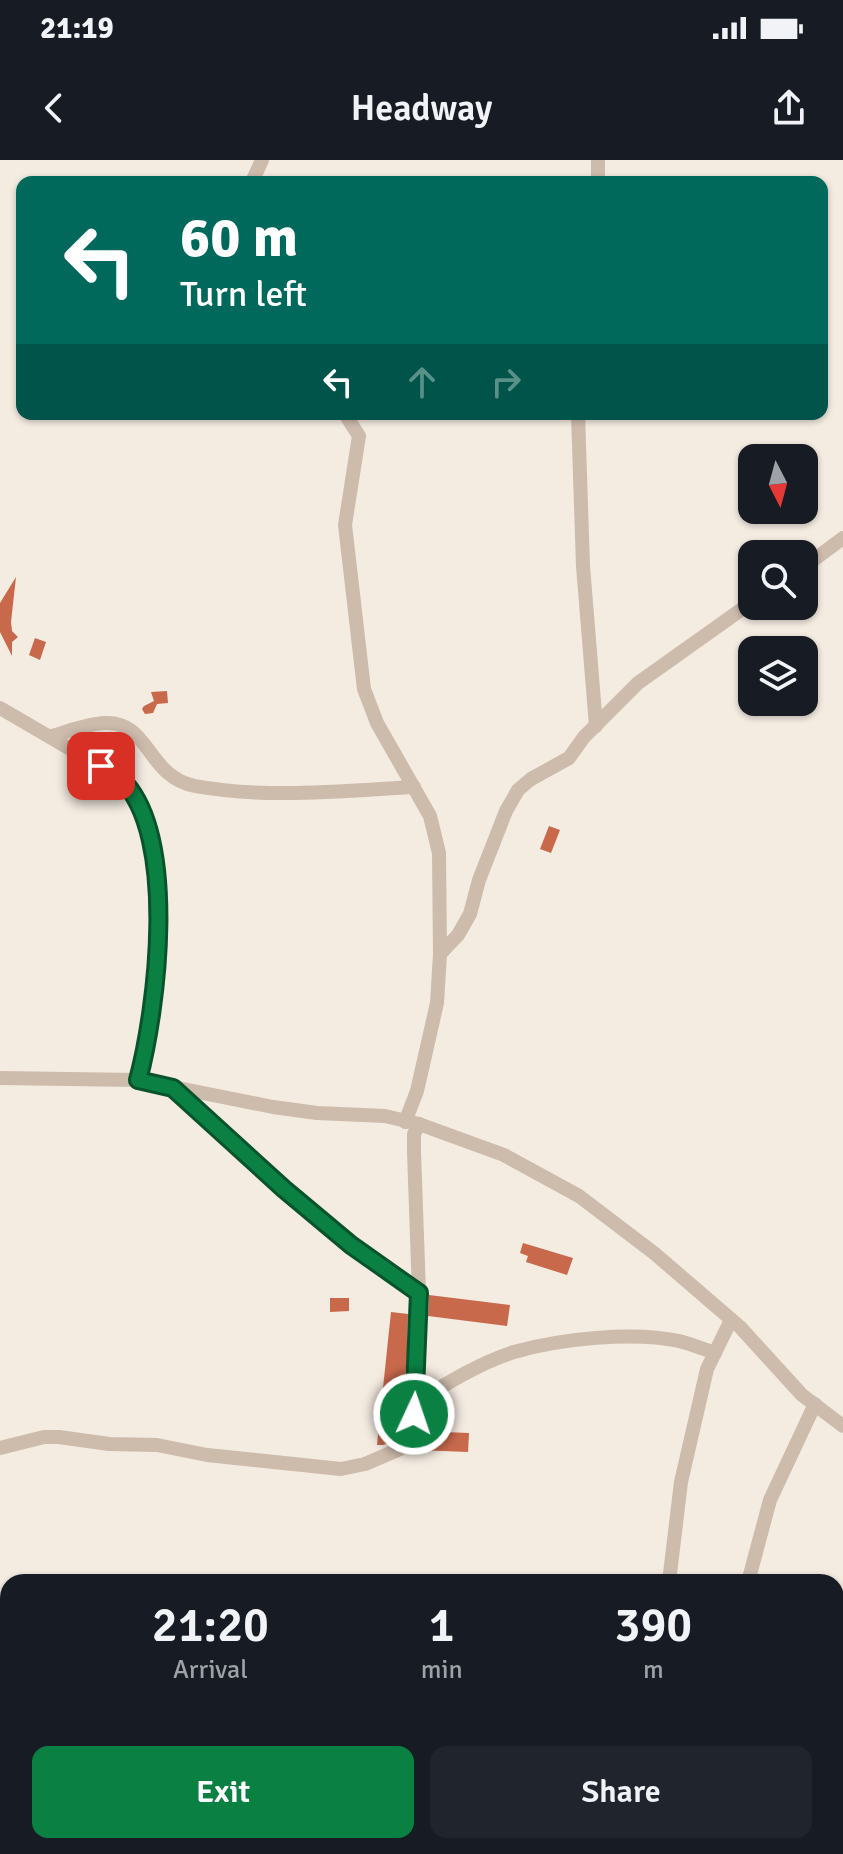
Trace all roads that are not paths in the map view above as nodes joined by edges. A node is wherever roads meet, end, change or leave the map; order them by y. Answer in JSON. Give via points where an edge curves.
{"nodes":[{"id":1,"x":349,"y":420,"type":"edge"},
{"id":2,"x":578,"y":420,"type":"edge"},
{"id":3,"x":843,"y":538,"type":"edge"},
{"id":4,"x":818,"y":557,"type":"edge"},
{"id":5,"x":738,"y":612,"type":"edge"},
{"id":6,"x":0,"y":708,"type":"edge"},
{"id":7,"x":596,"y":726,"type":"junction"},
{"id":8,"x":52,"y":736,"type":"junction"},
{"id":9,"x":414,"y":787,"type":"junction"},
{"id":10,"x":440,"y":954,"type":"junction"},
{"id":11,"x":0,"y":1078,"type":"edge"},
{"id":12,"x":138,"y":1080,"type":"junction"},
{"id":13,"x":173,"y":1088,"type":"junction"},
{"id":14,"x":412,"y":1123,"type":"junction"},
{"id":15,"x":419,"y":1293,"type":"junction"},
{"id":16,"x":731,"y":1320,"type":"junction"},
{"id":17,"x":715,"y":1353,"type":"junction"},
{"id":18,"x":415,"y":1403,"type":"junction"},
{"id":19,"x":815,"y":1404,"type":"junction"},
{"id":20,"x":843,"y":1426,"type":"edge"},
{"id":21,"x":0,"y":1448,"type":"edge"},
{"id":22,"x":670,"y":1574,"type":"edge"},
{"id":23,"x":750,"y":1574,"type":"edge"}],
"edges":[{"from":1,"to":9,"type":"street","via":[[359,436],[345,525],[364,689]]},
{"from":2,"to":7,"type":"street"},
{"from":3,"to":4,"type":"street"},
{"from":5,"to":7,"type":"street","via":[[638,683]]},
{"from":6,"to":8,"type":"street"},
{"from":7,"to":10,"type":"street","via":[[569,758],[518,790],[470,914]]},
{"from":8,"to":9,"type":"street","via":[[87,725],[119,724],[140,737],[161,769],[197,786],[280,792]]},
{"from":8,"to":12,"type":"street","via":[[120,778],[141,811],[156,857],[157,948],[149,1037]]},
{"from":9,"to":10,"type":"street","via":[[430,816],[439,853]]},
{"from":10,"to":14,"type":"street","via":[[437,1003]]},
{"from":11,"to":12,"type":"street"},
{"from":12,"to":13,"type":"street"},
{"from":13,"to":14,"type":"street","via":[[287,1109]]},
{"from":13,"to":15,"type":"street","via":[[351,1245]]},
{"from":14,"to":15,"type":"street"},
{"from":14,"to":16,"type":"street","via":[[504,1155],[579,1196]]},
{"from":15,"to":18,"type":"street"},
{"from":16,"to":17,"type":"street"},
{"from":16,"to":19,"type":"street"},
{"from":17,"to":18,"type":"street","via":[[661,1339],[555,1343],[512,1353]]},
{"from":17,"to":22,"type":"street","via":[[681,1482]]},
{"from":18,"to":21,"type":"street","via":[[400,1449],[341,1469],[59,1437]]},
{"from":19,"to":20,"type":"street"},
{"from":19,"to":23,"type":"street","via":[[770,1500]]}]}
